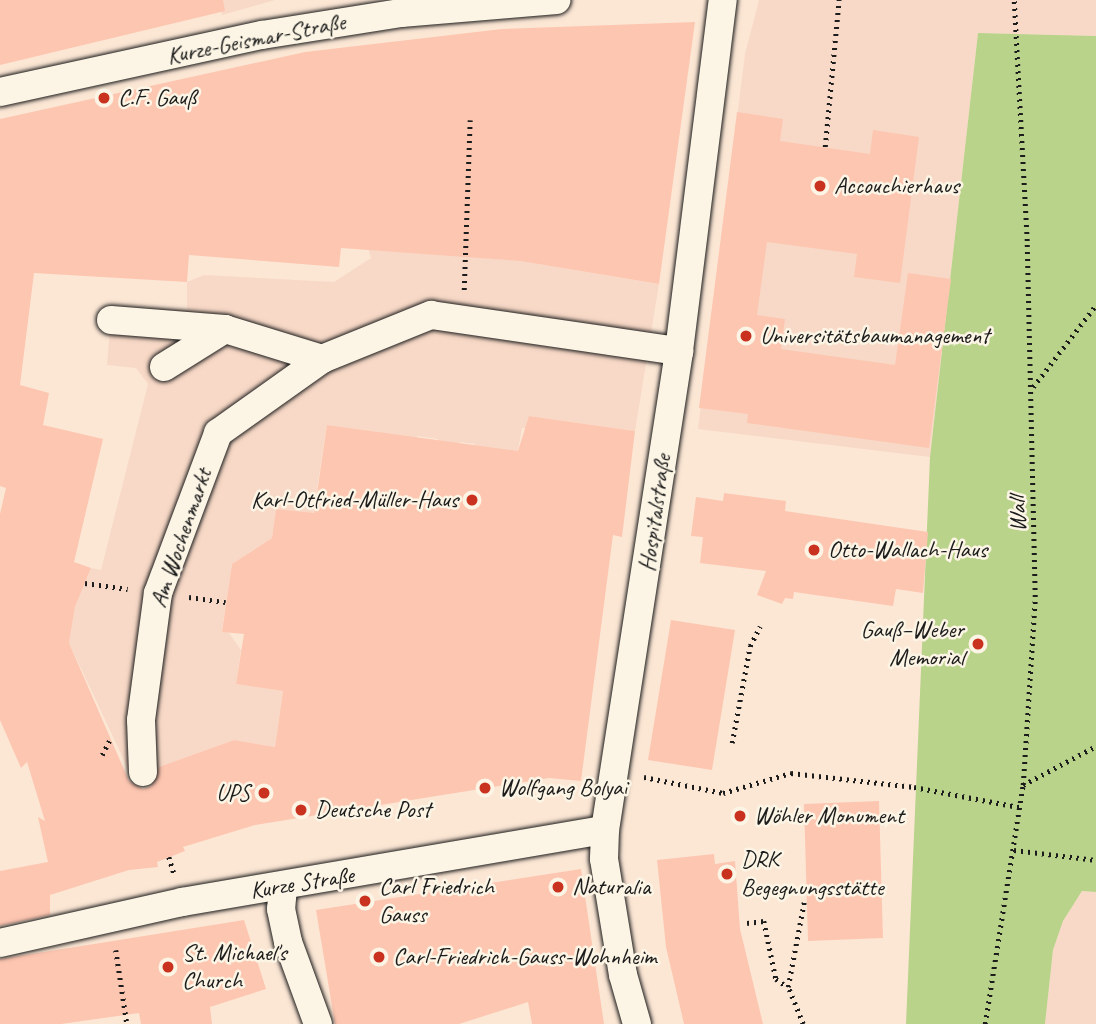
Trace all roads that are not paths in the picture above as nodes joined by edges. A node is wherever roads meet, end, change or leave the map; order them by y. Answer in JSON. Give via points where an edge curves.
{"nodes":[{"id":1,"x":556,"y":0,"type":"edge"},
{"id":2,"x":723,"y":0,"type":"edge"},
{"id":3,"x":0,"y":92,"type":"edge"},
{"id":4,"x":111,"y":320,"type":"dead end"},
{"id":5,"x":225,"y":328,"type":"junction"},
{"id":6,"x":679,"y":351,"type":"junction"},
{"id":7,"x":322,"y":359,"type":"junction"},
{"id":8,"x":164,"y":367,"type":"dead end"},
{"id":9,"x":143,"y":772,"type":"dead end"},
{"id":10,"x":605,"y":831,"type":"junction"},
{"id":11,"x":283,"y":887,"type":"junction"},
{"id":12,"x":0,"y":943,"type":"edge"},
{"id":13,"x":318,"y":1024,"type":"edge"},
{"id":14,"x":637,"y":1024,"type":"edge"}],
"edges":[{"from":1,"to":3,"type":"street","name":"Kurze-Geismar-Straße","via":[[401,13],[262,35]]},
{"from":2,"to":6,"type":"street","name":"Hospitalstraße"},
{"from":4,"to":5,"type":"street"},
{"from":5,"to":7,"type":"street"},
{"from":5,"to":8,"type":"street"},
{"from":6,"to":7,"type":"street","name":"Am Wochenmarkt","via":[[431,315]]},
{"from":6,"to":10,"type":"street","name":"Hospitalstraße"},
{"from":7,"to":9,"type":"street","name":"Am Wochenmarkt","via":[[218,433],[158,593],[141,720]]},
{"from":10,"to":11,"type":"street","name":"Kurze Straße"},
{"from":10,"to":14,"type":"street","name":"Hospitalstraße","via":[[608,885]]},
{"from":11,"to":12,"type":"street","name":"Kurze Straße"},
{"from":11,"to":13,"type":"street","via":[[281,909],[288,942]]}]}
